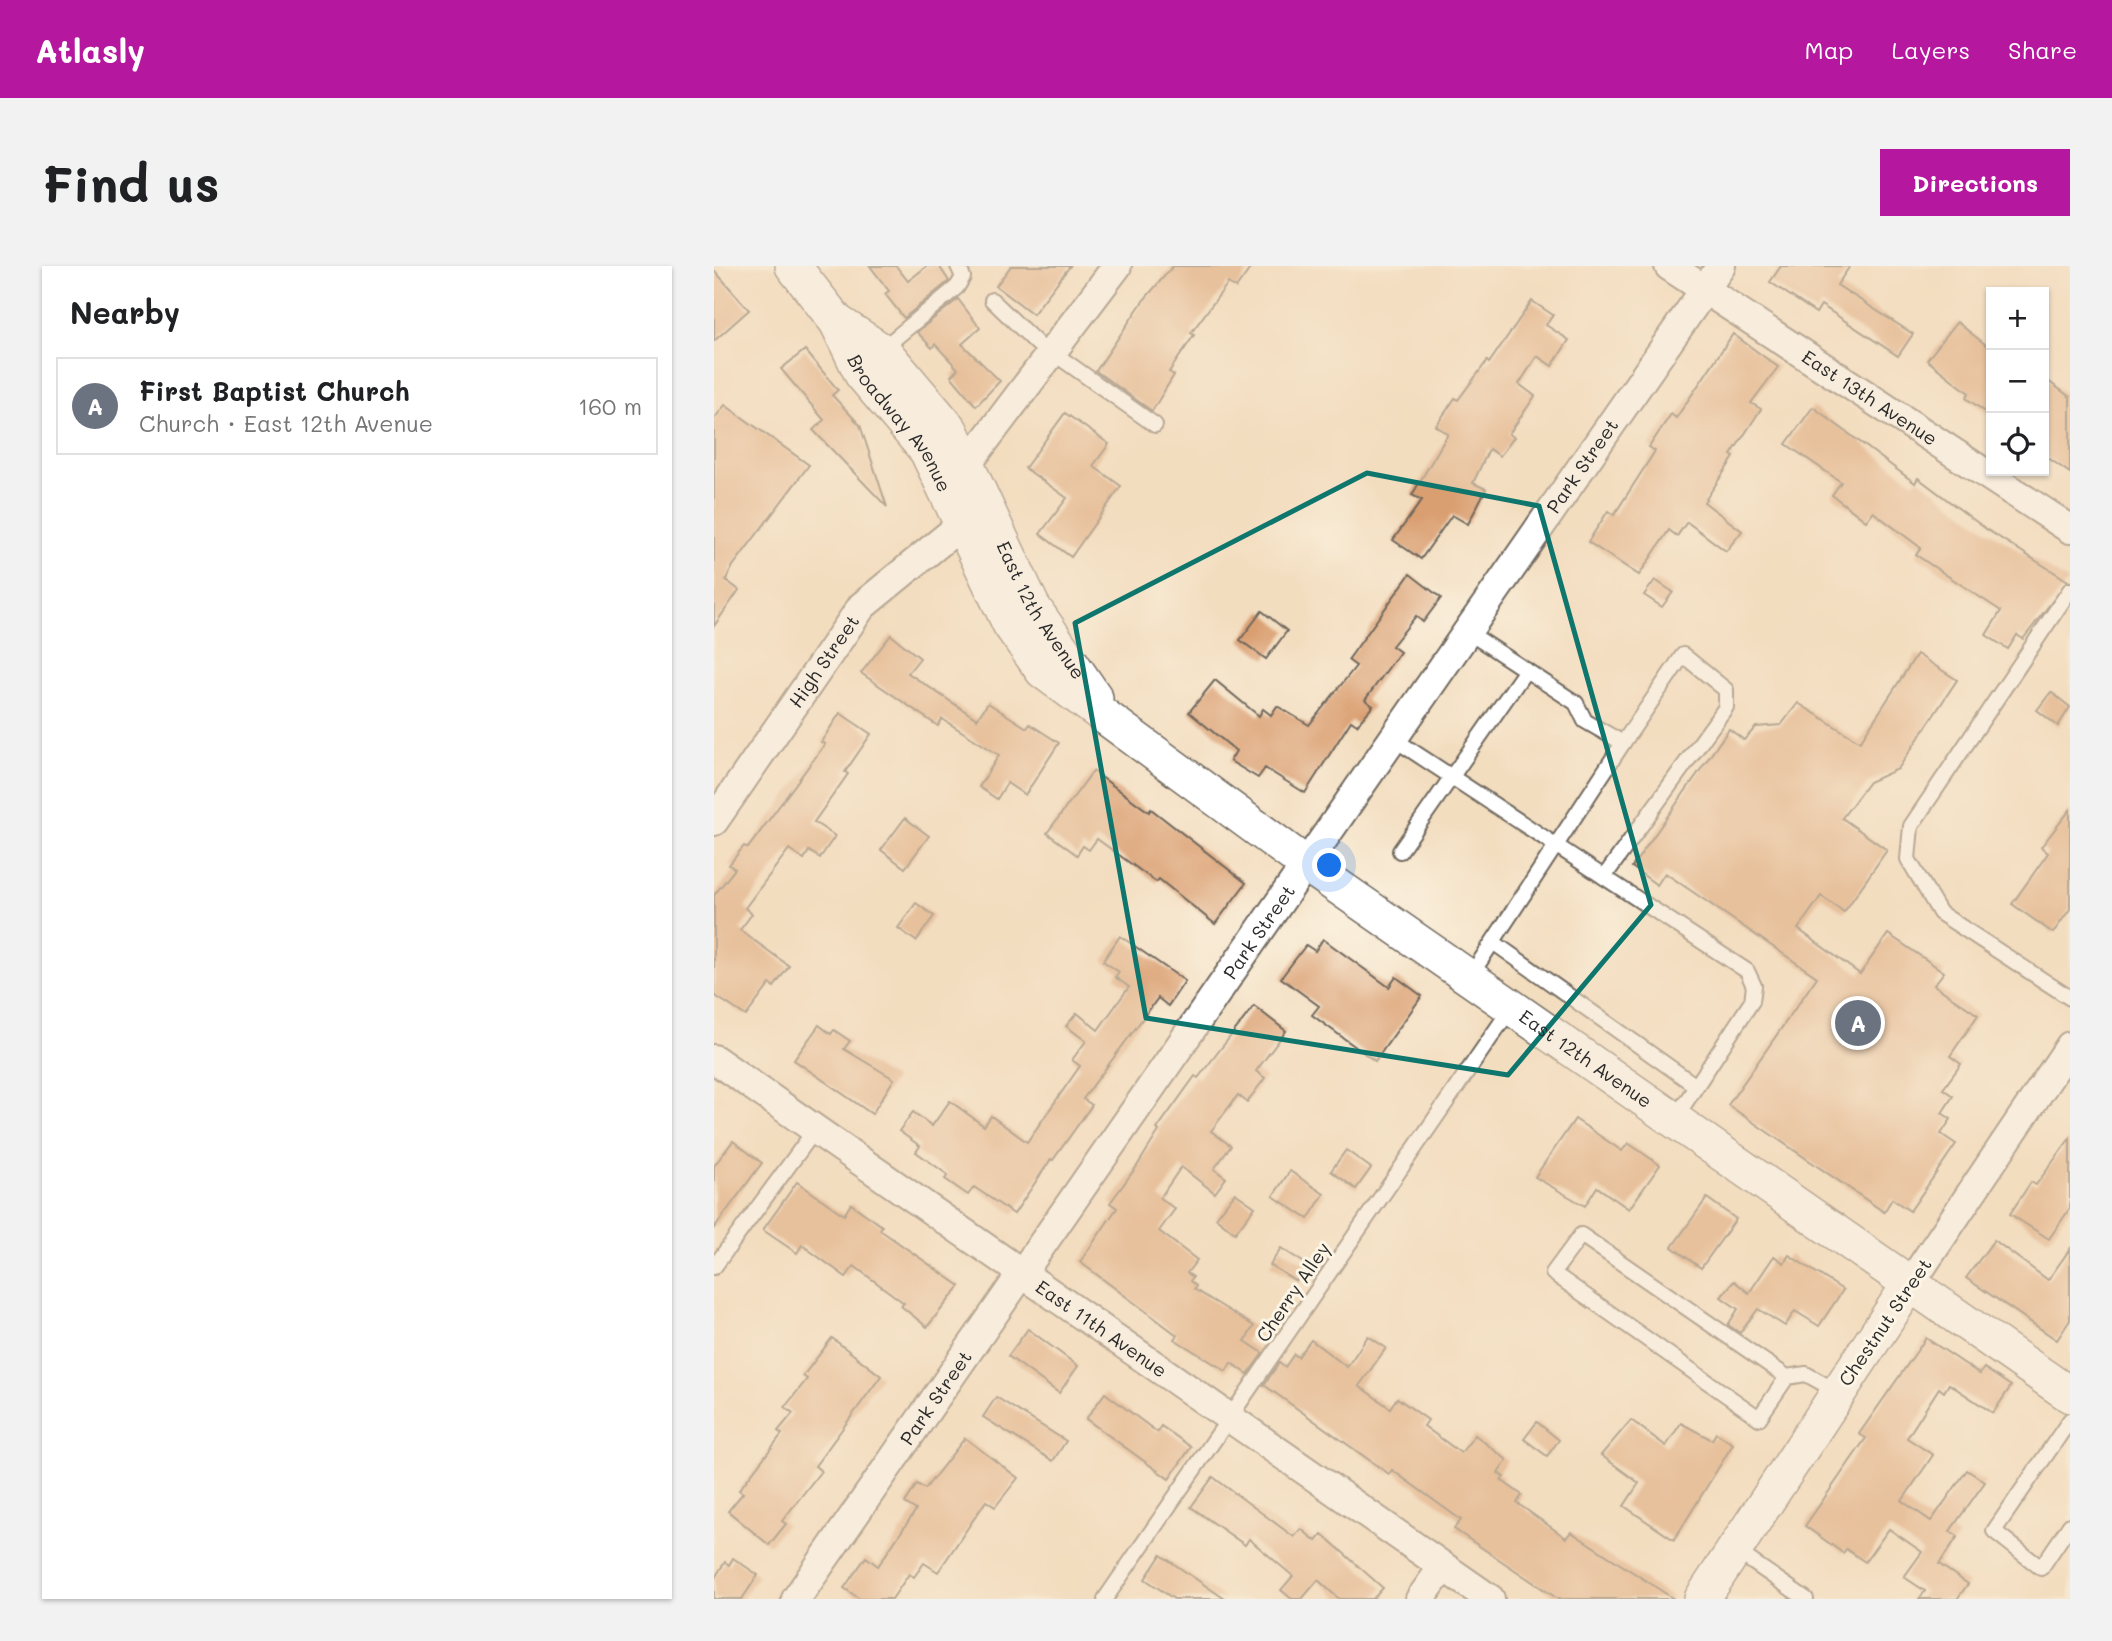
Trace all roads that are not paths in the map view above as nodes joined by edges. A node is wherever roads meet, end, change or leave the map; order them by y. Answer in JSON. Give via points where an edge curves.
{"nodes":[{"id":1,"x":958,"y":266,"type":"edge"},
{"id":2,"x":1116,"y":266,"type":"edge"},
{"id":3,"x":1669,"y":266,"type":"edge"},
{"id":4,"x":1721,"y":266,"type":"edge"},
{"id":5,"x":797,"y":267,"type":"edge"},
{"id":6,"x":1705,"y":289,"type":"junction"},
{"id":7,"x":992,"y":300,"type":"dead end"},
{"id":8,"x":836,"y":322,"type":"junction"},
{"id":9,"x":881,"y":350,"type":"junction"},
{"id":10,"x":1050,"y":354,"type":"junction"},
{"id":11,"x":1155,"y":425,"type":"dead end"},
{"id":12,"x":968,"y":463,"type":"junction"},
{"id":13,"x":973,"y":514,"type":"junction"},
{"id":14,"x":2070,"y":529,"type":"edge"},
{"id":15,"x":2070,"y":590,"type":"edge"},
{"id":16,"x":1468,"y":632,"type":"junction"},
{"id":17,"x":1526,"y":670,"type":"junction"},
{"id":18,"x":1394,"y":739,"type":"junction"},
{"id":19,"x":1623,"y":743,"type":"junction"},
{"id":20,"x":1451,"y":777,"type":"junction"},
{"id":21,"x":714,"y":821,"type":"edge"},
{"id":22,"x":1557,"y":846,"type":"junction"},
{"id":23,"x":1401,"y":851,"type":"dead end"},
{"id":24,"x":1307,"y":865,"type":"junction"},
{"id":25,"x":1604,"y":877,"type":"junction"},
{"id":26,"x":1493,"y":942,"type":"junction"},
{"id":27,"x":1469,"y":978,"type":"junction"},
{"id":28,"x":2070,"y":998,"type":"edge"},
{"id":29,"x":1511,"y":1007,"type":"junction"},
{"id":30,"x":2070,"y":1046,"type":"edge"},
{"id":31,"x":714,"y":1059,"type":"edge"},
{"id":32,"x":1696,"y":1086,"type":"junction"},
{"id":33,"x":1674,"y":1120,"type":"junction"},
{"id":34,"x":815,"y":1130,"type":"junction"},
{"id":35,"x":714,"y":1267,"type":"edge"},
{"id":36,"x":1019,"y":1273,"type":"junction"},
{"id":37,"x":1910,"y":1284,"type":"junction"},
{"id":38,"x":1787,"y":1377,"type":"junction"},
{"id":39,"x":1838,"y":1392,"type":"junction"},
{"id":40,"x":2070,"y":1395,"type":"edge"},
{"id":41,"x":1230,"y":1419,"type":"junction"},
{"id":42,"x":2070,"y":1420,"type":"edge"},
{"id":43,"x":2070,"y":1525,"type":"edge"},
{"id":44,"x":1735,"y":1550,"type":"junction"},
{"id":45,"x":1443,"y":1567,"type":"junction"},
{"id":46,"x":796,"y":1599,"type":"edge"},
{"id":47,"x":1105,"y":1599,"type":"edge"},
{"id":48,"x":1420,"y":1599,"type":"edge"},
{"id":49,"x":1490,"y":1599,"type":"edge"},
{"id":50,"x":1702,"y":1599,"type":"edge"},
{"id":51,"x":1806,"y":1599,"type":"edge"}],
"edges":[{"from":1,"to":9,"type":"lane","via":[[963,277],[957,287]]},
{"from":2,"to":10,"type":"street"},
{"from":3,"to":6,"type":"street","name":"East 13th Avenue"},
{"from":4,"to":6,"type":"street","name":"Park Street"},
{"from":5,"to":8,"type":"street","name":"Broadway Avenue"},
{"from":6,"to":14,"type":"street","name":"East 13th Avenue"},
{"from":6,"to":16,"type":"street","name":"Park Street"},
{"from":7,"to":10,"type":"lane"},
{"from":8,"to":9,"type":"street","name":"Broadway Avenue"},
{"from":8,"to":13,"type":"street","name":"Broadway Avenue","via":[[862,374]]},
{"from":9,"to":12,"type":"street","name":"Broadway Avenue","via":[[950,430]]},
{"from":10,"to":11,"type":"lane"},
{"from":10,"to":12,"type":"street"},
{"from":12,"to":13,"type":"street","name":"Broadway Avenue"},
{"from":13,"to":21,"type":"street","name":"High Street","via":[[862,606]]},
{"from":13,"to":24,"type":"street","name":"East 12th Avenue","via":[[1107,716]]},
{"from":15,"to":28,"type":"lane","via":[[1911,825],[1908,859],[1940,914]]},
{"from":16,"to":17,"type":"lane"},
{"from":16,"to":18,"type":"street","name":"Park Street"},
{"from":17,"to":19,"type":"lane","via":[[1576,703],[1584,721]]},
{"from":17,"to":20,"type":"lane"},
{"from":18,"to":20,"type":"lane"},
{"from":18,"to":24,"type":"street","name":"Park Street"},
{"from":19,"to":22,"type":"lane"},
{"from":19,"to":25,"type":"lane","via":[[1683,655],[1726,690],[1726,707]]},
{"from":20,"to":22,"type":"lane"},
{"from":20,"to":23,"type":"lane"},
{"from":22,"to":25,"type":"lane"},
{"from":22,"to":26,"type":"lane"},
{"from":24,"to":27,"type":"street","name":"East 12th Avenue"},
{"from":24,"to":36,"type":"street","name":"Park Street"},
{"from":25,"to":32,"type":"lane","via":[[1747,971],[1754,986],[1752,1001]]},
{"from":26,"to":27,"type":"lane"},
{"from":26,"to":32,"type":"lane"},
{"from":27,"to":29,"type":"street","name":"East 12th Avenue"},
{"from":29,"to":33,"type":"street","name":"East 12th Avenue"},
{"from":29,"to":41,"type":"lane","name":"Cherry Alley"},
{"from":30,"to":37,"type":"street","name":"Chestnut Street"},
{"from":31,"to":34,"type":"street","name":"East 11th Avenue"},
{"from":32,"to":33,"type":"lane"},
{"from":33,"to":37,"type":"street","name":"East 12th Avenue"},
{"from":34,"to":35,"type":"lane"},
{"from":34,"to":36,"type":"street","name":"East 11th Avenue"},
{"from":36,"to":41,"type":"street","name":"East 11th Avenue"},
{"from":36,"to":46,"type":"street","name":"Park Street"},
{"from":37,"to":39,"type":"street","name":"Chestnut Street"},
{"from":37,"to":40,"type":"street","name":"East 12th Avenue"},
{"from":38,"to":38,"type":"lane","via":[[1581,1235],[1553,1273],[1759,1418]]},
{"from":38,"to":39,"type":"lane","via":[[1806,1374]]},
{"from":39,"to":44,"type":"street","name":"Chestnut Street"},
{"from":41,"to":45,"type":"street","name":"East 11th Avenue"},
{"from":41,"to":47,"type":"lane","name":"Cherry Alley"},
{"from":42,"to":43,"type":"lane","via":[[1994,1531],[2041,1567]]},
{"from":44,"to":50,"type":"street","name":"Chestnut Street"},
{"from":44,"to":51,"type":"lane"},
{"from":45,"to":48,"type":"street"},
{"from":45,"to":49,"type":"street","name":"East 11th Avenue"}]}
